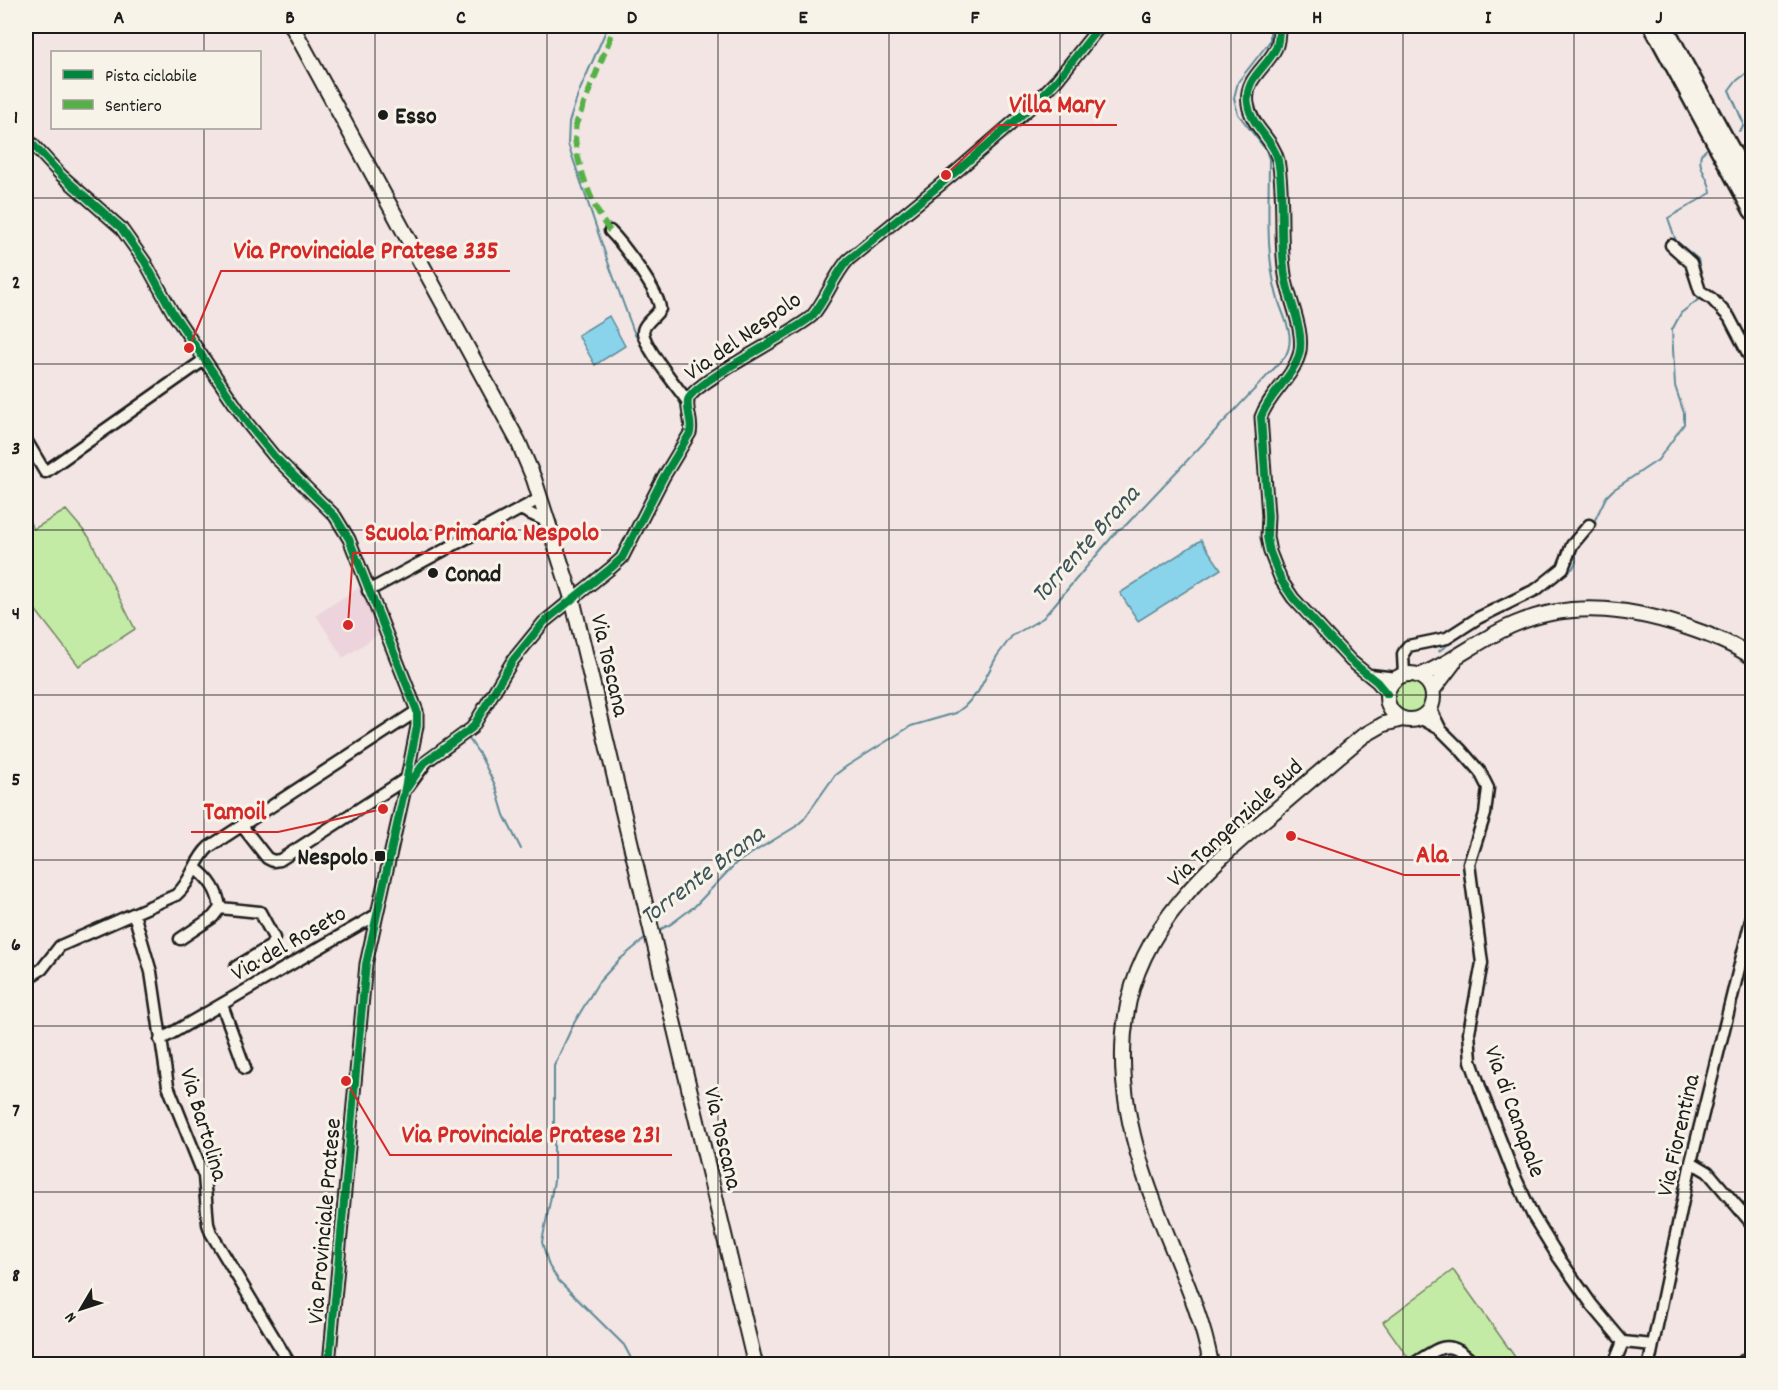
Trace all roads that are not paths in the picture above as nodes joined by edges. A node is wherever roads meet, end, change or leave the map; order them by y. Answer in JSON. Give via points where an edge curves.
{"nodes":[{"id":1,"x":292,"y":26,"type":"edge"},
{"id":2,"x":1100,"y":26,"type":"edge"},
{"id":3,"x":1279,"y":26,"type":"edge"},
{"id":4,"x":1652,"y":26,"type":"edge"},
{"id":5,"x":1665,"y":26,"type":"edge"},
{"id":6,"x":26,"y":138,"type":"edge"},
{"id":7,"x":1752,"y":187,"type":"edge"},
{"id":8,"x":1752,"y":210,"type":"edge"},
{"id":9,"x":610,"y":231,"type":"dead end"},
{"id":10,"x":1671,"y":245,"type":"dead end"},
{"id":11,"x":204,"y":360,"type":"junction"},
{"id":12,"x":1752,"y":361,"type":"edge"},
{"id":13,"x":688,"y":402,"type":"junction"},
{"id":14,"x":26,"y":440,"type":"edge"},
{"id":15,"x":541,"y":498,"type":"junction"},
{"id":16,"x":520,"y":509,"type":"junction"},
{"id":17,"x":550,"y":523,"type":"junction"},
{"id":18,"x":1588,"y":525,"type":"dead end"},
{"id":19,"x":368,"y":591,"type":"junction"},
{"id":20,"x":572,"y":598,"type":"junction"},
{"id":21,"x":1721,"y":639,"type":"junction"},
{"id":22,"x":1752,"y":645,"type":"edge"},
{"id":23,"x":1460,"y":656,"type":"junction"},
{"id":24,"x":1752,"y":657,"type":"edge"},
{"id":25,"x":1369,"y":675,"type":"junction"},
{"id":26,"x":1407,"y":676,"type":"junction"},
{"id":27,"x":1432,"y":691,"type":"junction"},
{"id":28,"x":1387,"y":697,"type":"junction"},
{"id":29,"x":417,"y":711,"type":"junction"},
{"id":30,"x":1425,"y":713,"type":"junction"},
{"id":31,"x":1402,"y":718,"type":"junction"},
{"id":32,"x":1363,"y":736,"type":"junction"},
{"id":33,"x":406,"y":778,"type":"junction"},
{"id":34,"x":404,"y":793,"type":"junction"},
{"id":35,"x":242,"y":826,"type":"junction"},
{"id":36,"x":195,"y":868,"type":"junction"},
{"id":37,"x":220,"y":908,"type":"junction"},
{"id":38,"x":134,"y":914,"type":"junction"},
{"id":39,"x":376,"y":915,"type":"junction"},
{"id":40,"x":1752,"y":916,"type":"edge"},
{"id":41,"x":180,"y":939,"type":"dead end"},
{"id":42,"x":236,"y":967,"type":"dead end"},
{"id":43,"x":26,"y":980,"type":"edge"},
{"id":44,"x":222,"y":1005,"type":"junction"},
{"id":45,"x":160,"y":1040,"type":"junction"},
{"id":46,"x":245,"y":1068,"type":"dead end"},
{"id":47,"x":1691,"y":1162,"type":"junction"},
{"id":48,"x":1752,"y":1224,"type":"edge"},
{"id":49,"x":1623,"y":1342,"type":"junction"},
{"id":50,"x":1653,"y":1345,"type":"junction"},
{"id":51,"x":1752,"y":1354,"type":"edge"},
{"id":52,"x":290,"y":1365,"type":"edge"},
{"id":53,"x":330,"y":1365,"type":"edge"},
{"id":54,"x":755,"y":1365,"type":"edge"},
{"id":55,"x":1211,"y":1365,"type":"edge"},
{"id":56,"x":1413,"y":1365,"type":"edge"},
{"id":57,"x":1475,"y":1365,"type":"edge"},
{"id":58,"x":1614,"y":1365,"type":"edge"},
{"id":59,"x":1649,"y":1365,"type":"edge"},
{"id":60,"x":1740,"y":1365,"type":"edge"}],
"edges":[{"from":1,"to":15,"type":"main road","name":"Via Toscana","via":[[509,424]]},
{"from":2,"to":13,"type":"street","name":"Via del Nespolo","via":[[1033,105],[848,260],[812,316],[710,380]]},
{"from":3,"to":25,"type":"street","via":[[1276,48],[1249,84],[1247,96],[1251,116],[1275,149],[1278,160],[1285,275],[1300,335],[1300,354],[1293,369],[1261,417],[1267,537],[1288,591],[1351,661]]},
{"from":4,"to":8,"type":"highway"},
{"from":5,"to":7,"type":"highway"},
{"from":6,"to":11,"type":"street","name":"Via Provinciale Pratese","via":[[121,228]]},
{"from":9,"to":13,"type":"street","name":"Via del Nespolo","via":[[658,299],[660,309],[644,327],[644,334]]},
{"from":10,"to":12,"type":"street","via":[[1691,263],[1705,294],[1729,317]]},
{"from":11,"to":14,"type":"street","via":[[45,472]]},
{"from":11,"to":19,"type":"street","name":"Via Provinciale Pratese","via":[[274,456],[335,516]]},
{"from":13,"to":20,"type":"street","name":"Via del Nespolo","via":[[690,433],[626,552]]},
{"from":15,"to":16,"type":"street"},
{"from":15,"to":17,"type":"main road","name":"Via Toscana"},
{"from":16,"to":17,"type":"street"},
{"from":16,"to":19,"type":"street"},
{"from":17,"to":20,"type":"main road","name":"Via Toscana"},
{"from":18,"to":26,"type":"street","via":[[1572,545],[1563,568],[1537,589],[1446,638],[1408,646],[1403,654]]},
{"from":19,"to":29,"type":"street","name":"Via Provinciale Pratese"},
{"from":20,"to":34,"type":"street","name":"Via del Nespolo","via":[[523,646],[472,728],[424,763]]},
{"from":20,"to":54,"type":"main road","name":"Via Toscana"},
{"from":21,"to":22,"type":"main road"},
{"from":21,"to":23,"type":"main road","via":[[1650,616],[1587,608],[1546,613],[1516,623]]},
{"from":21,"to":24,"type":"main road"},
{"from":23,"to":26,"type":"main road"},
{"from":23,"to":27,"type":"main road"},
{"from":25,"to":26,"type":"street"},
{"from":25,"to":28,"type":"street"},
{"from":26,"to":27,"type":"main road","via":[[1427,682]]},
{"from":26,"to":28,"type":"main road","name":"Via Tangenziale Sud","via":[[1390,685]]},
{"from":27,"to":30,"type":"main road"},
{"from":28,"to":31,"type":"main road","via":[[1393,713]]},
{"from":28,"to":32,"type":"main road","name":"Via Tangenziale Sud"},
{"from":29,"to":33,"type":"street","name":"Via Provinciale Pratese"},
{"from":29,"to":35,"type":"street"},
{"from":30,"to":31,"type":"main road","name":"Via Tangenziale Sud","via":[[1410,720]]},
{"from":30,"to":49,"type":"street","name":"Via di Canapale","via":[[1480,772],[1488,788],[1485,814],[1469,864],[1482,963],[1471,1015],[1471,1061],[1533,1216],[1592,1305]]},
{"from":31,"to":32,"type":"main road","name":"Via Tangenziale Sud"},
{"from":32,"to":55,"type":"main road","name":"Via Tangenziale Sud","via":[[1238,842],[1191,889],[1160,928],[1131,994],[1123,1042],[1127,1107],[1148,1186],[1187,1284]]},
{"from":33,"to":34,"type":"street","name":"Via Provinciale Pratese"},
{"from":33,"to":35,"type":"street","via":[[280,860],[267,858]]},
{"from":34,"to":39,"type":"street","name":"Via Provinciale Pratese"},
{"from":35,"to":36,"type":"street","via":[[206,849]]},
{"from":36,"to":37,"type":"street","via":[[211,883]]},
{"from":36,"to":38,"type":"street","via":[[176,895]]},
{"from":37,"to":41,"type":"street"},
{"from":37,"to":42,"type":"street","via":[[260,912],[274,938],[271,946]]},
{"from":38,"to":43,"type":"street","via":[[60,946],[42,969]]},
{"from":38,"to":45,"type":"street","name":"Via Bartolina","via":[[149,966]]},
{"from":39,"to":44,"type":"street","name":"Via del Roseto"},
{"from":39,"to":53,"type":"street","name":"Via Provinciale Pratese","via":[[361,1008]]},
{"from":40,"to":47,"type":"street","name":"Via Fiorentina"},
{"from":44,"to":45,"type":"street","name":"Via del Roseto"},
{"from":44,"to":46,"type":"street","name":"Via del Roseto"},
{"from":45,"to":52,"type":"street","name":"Via Bartolina","via":[[168,1086],[204,1176],[211,1233]]},
{"from":47,"to":48,"type":"street","via":[[1708,1172]]},
{"from":47,"to":50,"type":"street","name":"Via Fiorentina"},
{"from":49,"to":50,"type":"street"},
{"from":49,"to":58,"type":"street"},
{"from":50,"to":59,"type":"street","name":"Via Fiorentina"},
{"from":51,"to":60,"type":"street"},
{"from":56,"to":57,"type":"street","via":[[1438,1348],[1452,1347]]}]}
